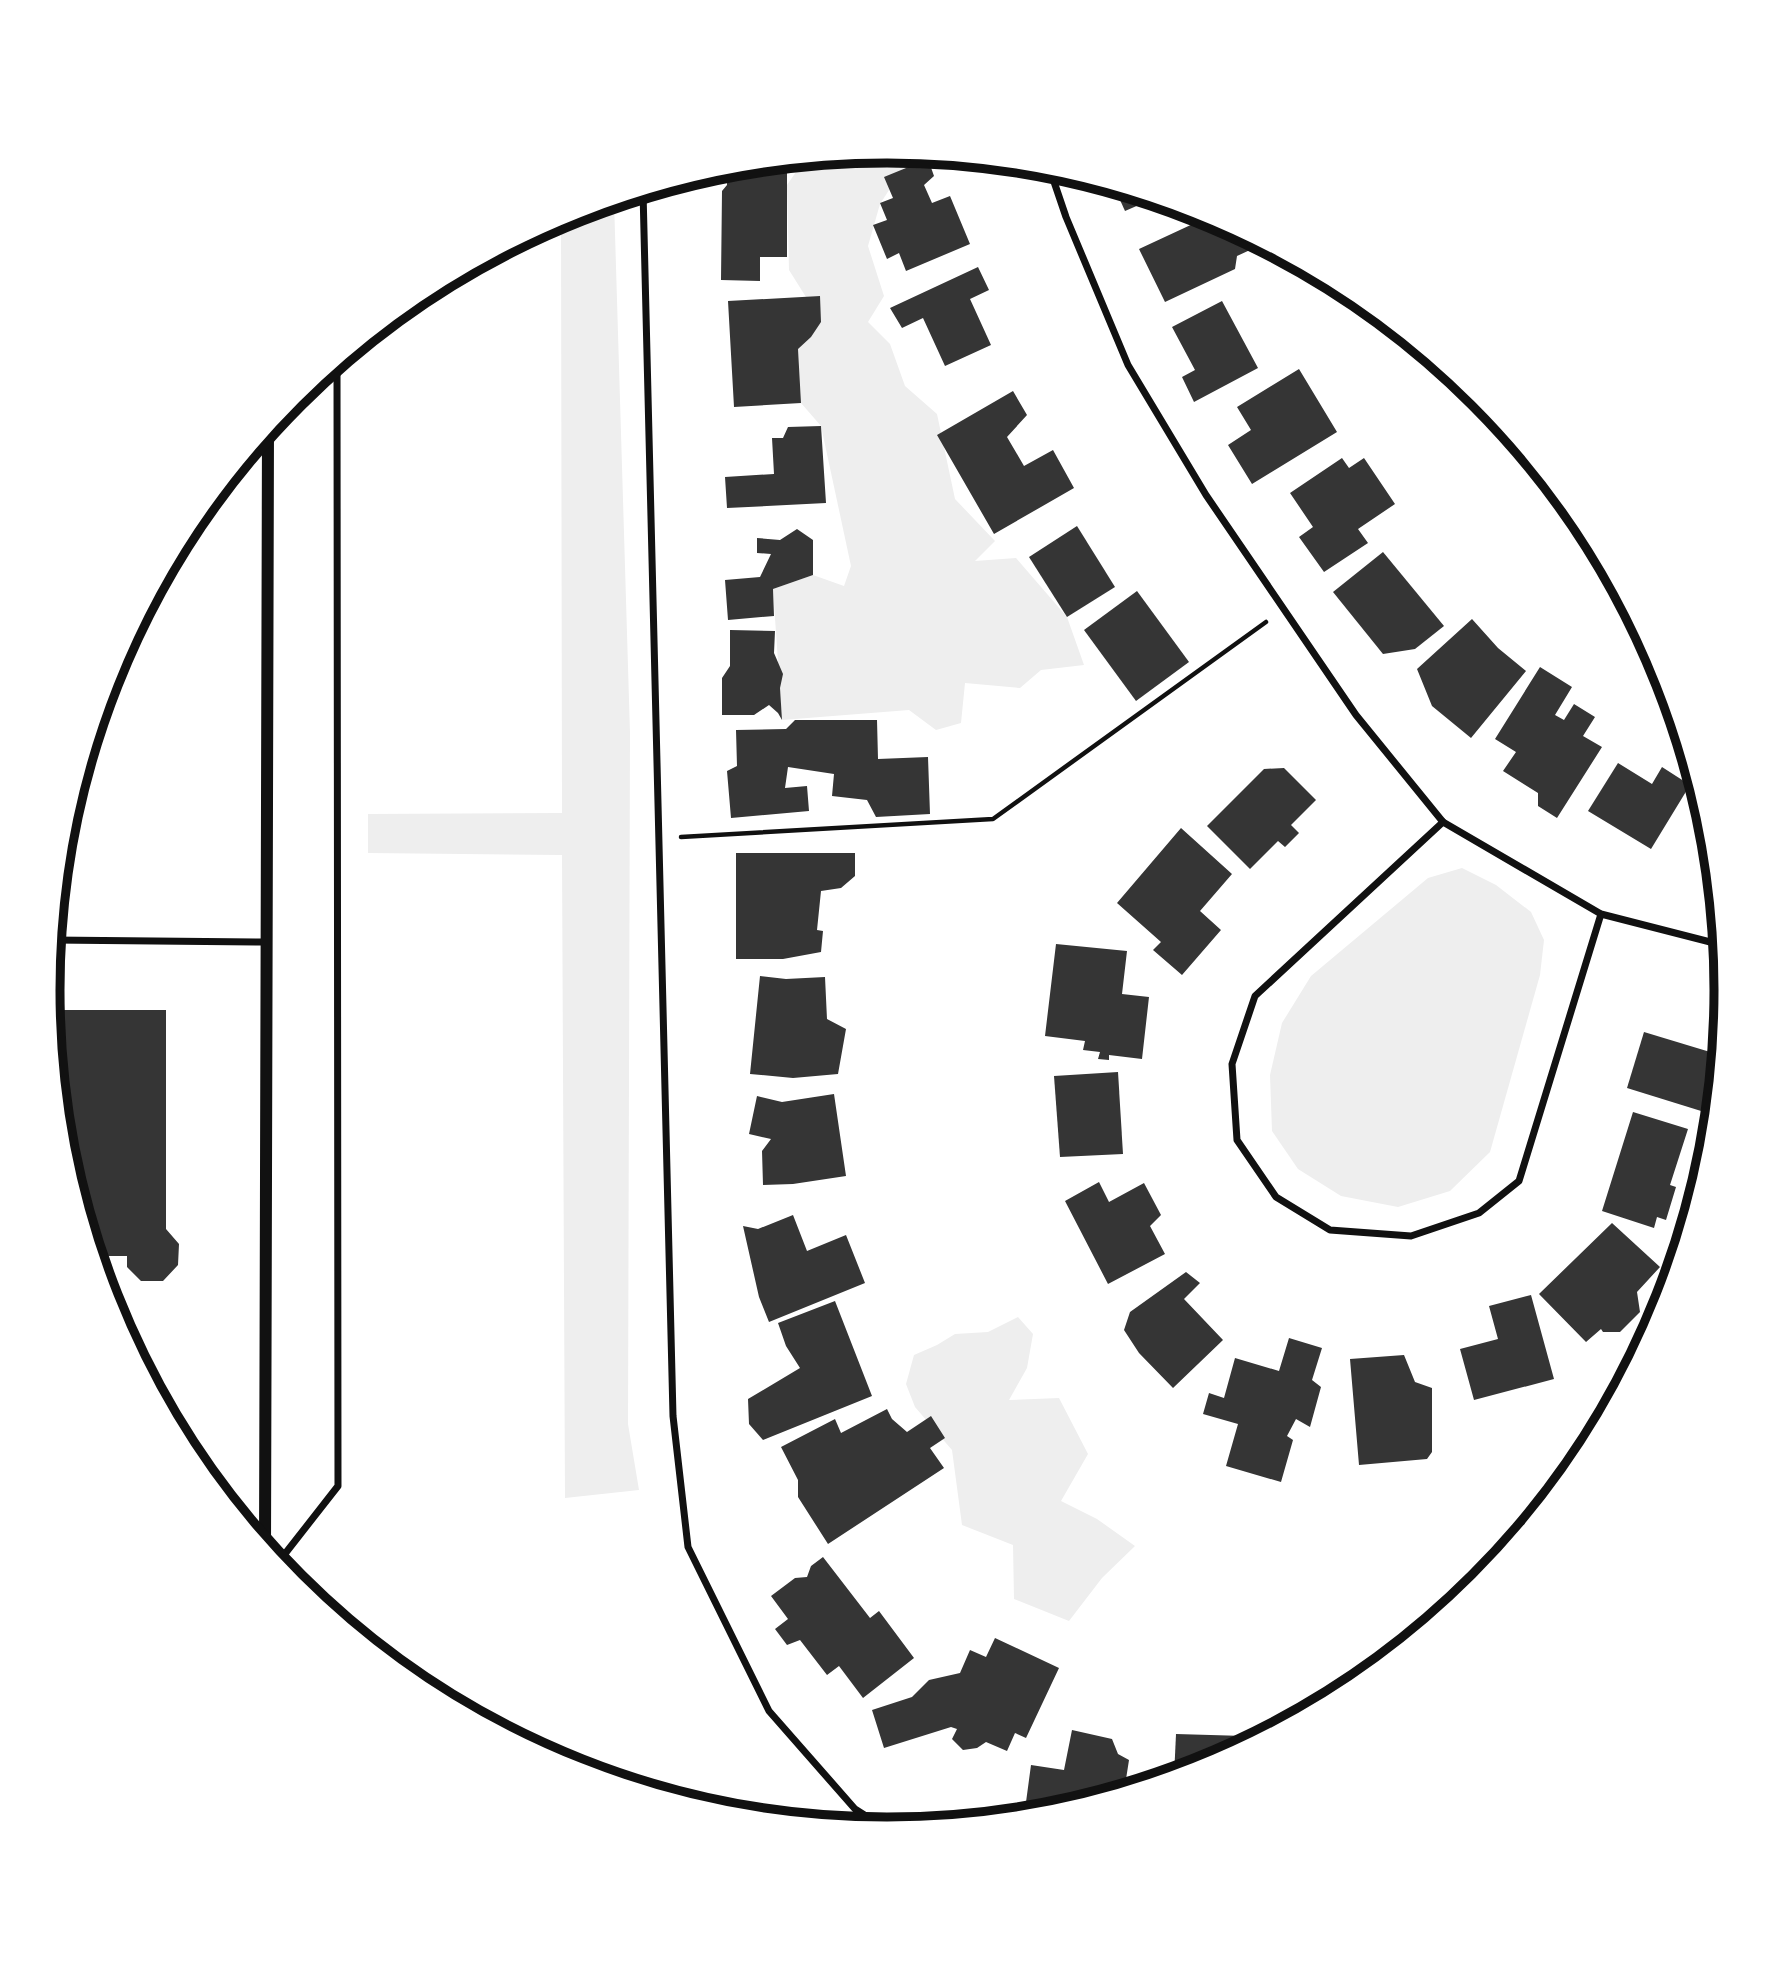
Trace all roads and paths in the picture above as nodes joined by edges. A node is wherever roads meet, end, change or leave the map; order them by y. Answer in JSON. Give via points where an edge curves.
{"nodes":[{"id":1,"x":1054,"y":180,"type":"edge"},
{"id":2,"x":643,"y":200,"type":"edge"},
{"id":3,"x":337,"y":372,"type":"edge"},
{"id":4,"x":268,"y":442,"type":"edge"},
{"id":5,"x":1284,"y":609,"type":"junction"},
{"id":6,"x":1443,"y":822,"type":"junction"},
{"id":7,"x":659,"y":838,"type":"junction"},
{"id":8,"x":1601,"y":914,"type":"junction"},
{"id":9,"x":61,"y":940,"type":"edge"},
{"id":10,"x":267,"y":942,"type":"junction"},
{"id":11,"x":1713,"y":943,"type":"edge"},
{"id":12,"x":265,"y":1536,"type":"edge"},
{"id":13,"x":283,"y":1555,"type":"edge"},
{"id":14,"x":868,"y":1817,"type":"edge"}],
"edges":[{"from":1,"to":5,"type":"street","via":[[1128,365],[1206,495]]},
{"from":2,"to":7,"type":"street"},
{"from":3,"to":13,"type":"street","via":[[338,1486]]},
{"from":4,"to":10,"type":"street"},
{"from":5,"to":6,"type":"street","via":[[1356,715]]},
{"from":5,"to":7,"type":"path","via":[[993,819]]},
{"from":6,"to":8,"type":"street"},
{"from":6,"to":8,"type":"street","via":[[1255,996],[1232,1064],[1237,1140],[1276,1197],[1330,1230],[1411,1236],[1479,1213],[1519,1181]]},
{"from":7,"to":14,"type":"street","via":[[673,1416],[688,1547],[769,1711],[855,1809]]},
{"from":8,"to":11,"type":"street"},
{"from":9,"to":10,"type":"street"},
{"from":10,"to":12,"type":"street"}]}
